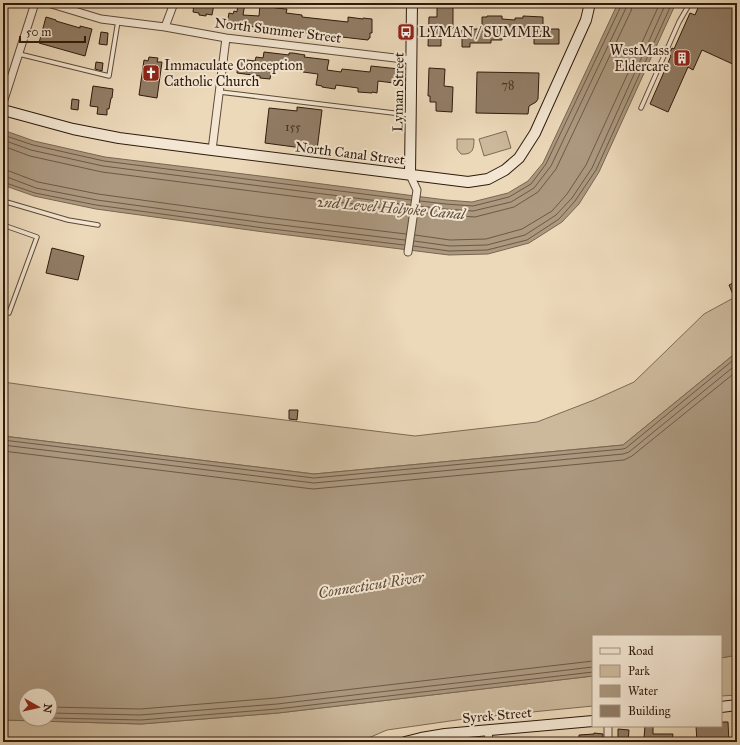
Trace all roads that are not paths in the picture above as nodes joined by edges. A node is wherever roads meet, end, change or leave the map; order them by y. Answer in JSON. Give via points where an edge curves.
{"nodes":[{"id":1,"x":35,"y":3,"type":"edge"},
{"id":2,"x":48,"y":3,"type":"edge"},
{"id":3,"x":174,"y":3,"type":"edge"},
{"id":4,"x":412,"y":3,"type":"edge"},
{"id":5,"x":590,"y":3,"type":"edge"},
{"id":6,"x":690,"y":3,"type":"edge"},
{"id":7,"x":118,"y":21,"type":"junction"},
{"id":8,"x":165,"y":27,"type":"junction"},
{"id":9,"x":226,"y":38,"type":"junction"},
{"id":10,"x":18,"y":54,"type":"junction"},
{"id":11,"x":412,"y":60,"type":"junction"},
{"id":12,"x":219,"y":92,"type":"junction"},
{"id":13,"x":3,"y":103,"type":"edge"},
{"id":14,"x":641,"y":108,"type":"dead end"},
{"id":15,"x":3,"y":110,"type":"edge"},
{"id":16,"x":411,"y":115,"type":"junction"},
{"id":17,"x":212,"y":150,"type":"junction"},
{"id":18,"x":410,"y":175,"type":"junction"},
{"id":19,"x":3,"y":201,"type":"edge"},
{"id":20,"x":3,"y":225,"type":"edge"},
{"id":21,"x":98,"y":225,"type":"dead end"},
{"id":22,"x":408,"y":252,"type":"dead end"},
{"id":23,"x":3,"y":311,"type":"edge"},
{"id":24,"x":737,"y":705,"type":"edge"},
{"id":25,"x":722,"y":707,"type":"edge"},
{"id":26,"x":592,"y":721,"type":"edge"},
{"id":27,"x":608,"y":727,"type":"edge"},
{"id":28,"x":488,"y":730,"type":"junction"},
{"id":29,"x":446,"y":738,"type":"edge"},
{"id":30,"x":405,"y":742,"type":"edge"},
{"id":31,"x":489,"y":742,"type":"edge"},
{"id":32,"x":608,"y":742,"type":"edge"}],
"edges":[{"from":1,"to":10,"type":"street"},
{"from":2,"to":7,"type":"street","name":"North Summer Street","via":[[101,19]]},
{"from":3,"to":8,"type":"street"},
{"from":4,"to":11,"type":"street","name":"Lyman Street"},
{"from":5,"to":18,"type":"street","name":"North Canal Street","via":[[586,20],[535,133],[519,158],[488,180],[468,182]]},
{"from":6,"to":14,"type":"lane"},
{"from":7,"to":8,"type":"street","name":"North Summer Street"},
{"from":7,"to":10,"type":"lane","via":[[109,76]]},
{"from":8,"to":9,"type":"street","name":"North Summer Street"},
{"from":9,"to":11,"type":"street","name":"North Summer Street"},
{"from":9,"to":12,"type":"street"},
{"from":10,"to":13,"type":"street"},
{"from":11,"to":16,"type":"street","name":"Lyman Street"},
{"from":12,"to":16,"type":"lane"},
{"from":12,"to":17,"type":"street"},
{"from":15,"to":17,"type":"street","name":"North Canal Street","via":[[73,129],[119,138]]},
{"from":16,"to":18,"type":"street","name":"Lyman Street"},
{"from":17,"to":18,"type":"street","name":"North Canal Street"},
{"from":18,"to":22,"type":"street","name":"Lyman Street","via":[[417,190]]},
{"from":19,"to":21,"type":"lane","via":[[68,220]]},
{"from":20,"to":23,"type":"lane","via":[[37,237],[9,314]]},
{"from":24,"to":25,"type":"street"},
{"from":26,"to":28,"type":"street","name":"Syrek Street"},
{"from":27,"to":32,"type":"street"},
{"from":28,"to":29,"type":"street","name":"Syrek Street"},
{"from":28,"to":31,"type":"street"},
{"from":29,"to":30,"type":"street","name":"Syrek Street","via":[[421,738]]}]}
